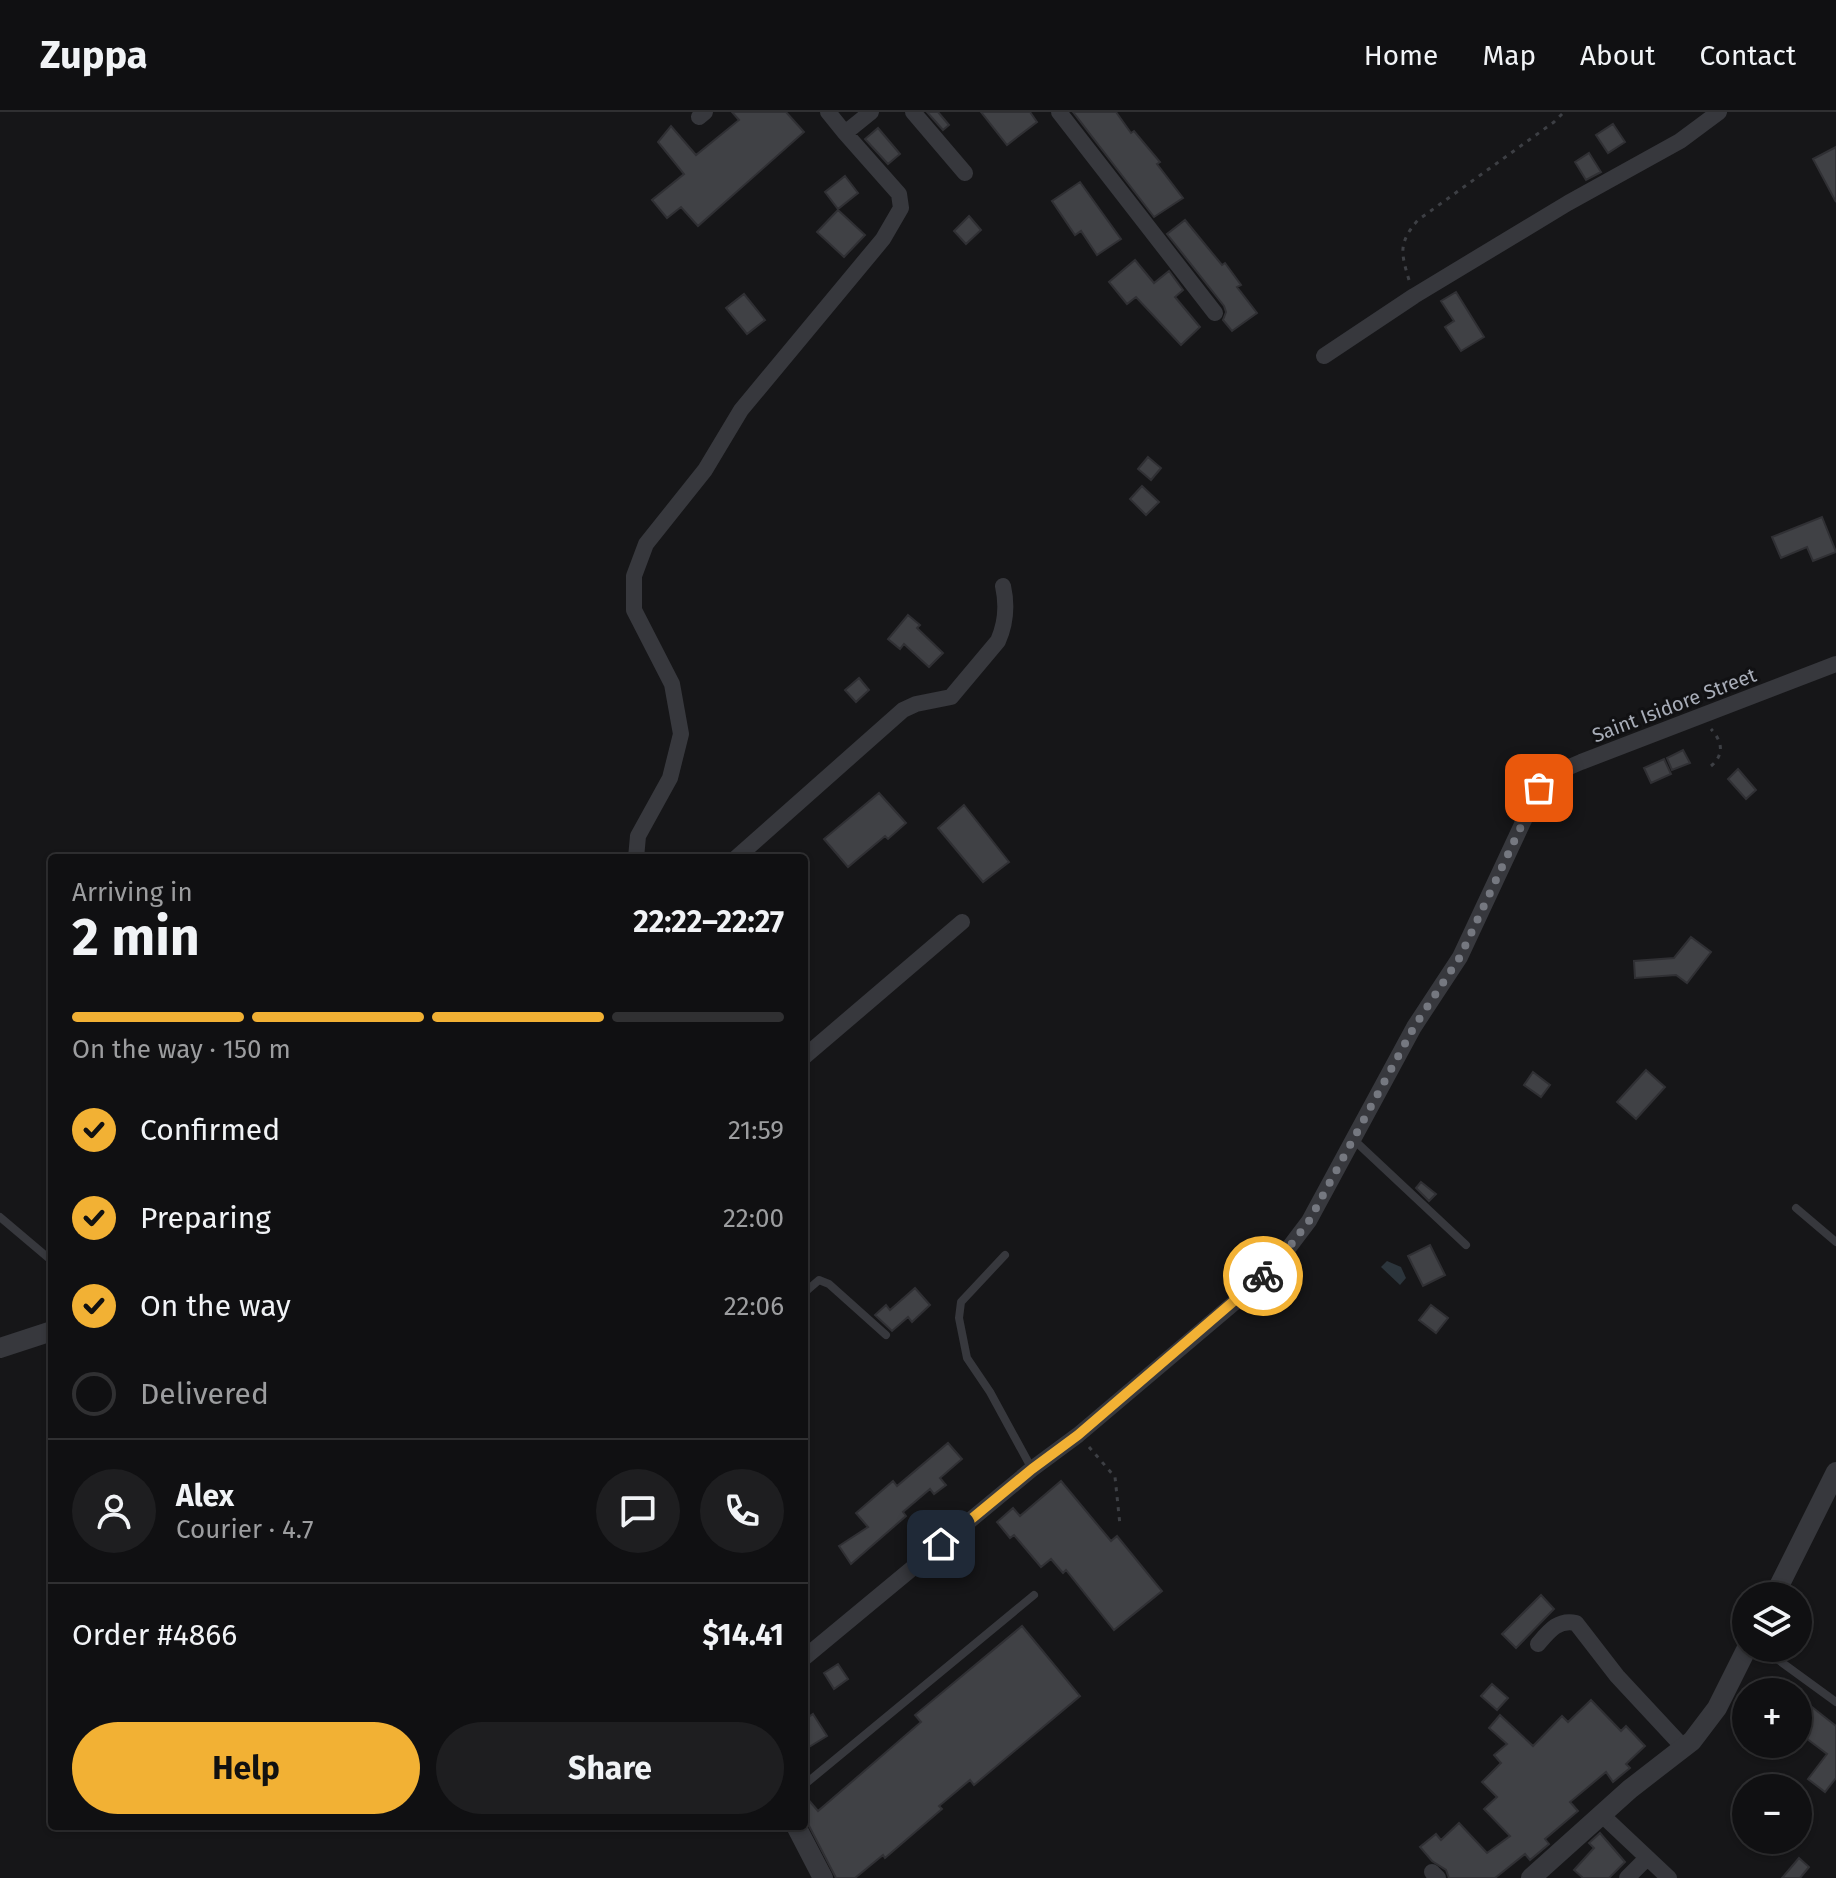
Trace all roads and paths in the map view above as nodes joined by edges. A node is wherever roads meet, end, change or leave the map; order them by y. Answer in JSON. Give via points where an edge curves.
{"nodes":[{"id":1,"x":828,"y":112,"type":"edge"},
{"id":2,"x":871,"y":112,"type":"edge"},
{"id":3,"x":913,"y":112,"type":"edge"},
{"id":4,"x":1059,"y":112,"type":"edge"},
{"id":5,"x":1564,"y":112,"type":"edge"},
{"id":6,"x":1719,"y":112,"type":"edge"},
{"id":7,"x":845,"y":133,"type":"junction"},
{"id":8,"x":965,"y":173,"type":"dead end"},
{"id":9,"x":1414,"y":296,"type":"junction"},
{"id":10,"x":1215,"y":313,"type":"dead end"},
{"id":11,"x":1324,"y":356,"type":"dead end"},
{"id":12,"x":1003,"y":586,"type":"dead end"},
{"id":13,"x":1836,"y":664,"type":"edge"},
{"id":14,"x":1700,"y":717,"type":"junction"},
{"id":15,"x":1711,"y":766,"type":"dead end"},
{"id":16,"x":636,"y":854,"type":"edge"},
{"id":17,"x":741,"y":854,"type":"edge"},
{"id":18,"x":962,"y":922,"type":"dead end"},
{"id":19,"x":808,"y":1054,"type":"edge"},
{"id":20,"x":1354,"y":1140,"type":"junction"},
{"id":21,"x":1796,"y":1208,"type":"dead end"},
{"id":22,"x":0,"y":1217,"type":"edge"},
{"id":23,"x":1836,"y":1242,"type":"edge"},
{"id":24,"x":1466,"y":1245,"type":"dead end"},
{"id":25,"x":1005,"y":1255,"type":"dead end"},
{"id":26,"x":48,"y":1258,"type":"edge"},
{"id":27,"x":808,"y":1290,"type":"edge"},
{"id":28,"x":48,"y":1332,"type":"edge"},
{"id":29,"x":886,"y":1335,"type":"dead end"},
{"id":30,"x":0,"y":1348,"type":"edge"},
{"id":31,"x":1078,"y":1435,"type":"junction"},
{"id":32,"x":1032,"y":1469,"type":"junction"},
{"id":33,"x":1836,"y":1472,"type":"edge"},
{"id":34,"x":1120,"y":1525,"type":"dead end"},
{"id":35,"x":1781,"y":1582,"type":"edge"},
{"id":36,"x":1034,"y":1595,"type":"dead end"},
{"id":37,"x":1538,"y":1644,"type":"dead end"},
{"id":38,"x":808,"y":1655,"type":"edge"},
{"id":39,"x":1740,"y":1662,"type":"edge"},
{"id":40,"x":1781,"y":1662,"type":"edge"},
{"id":41,"x":1836,"y":1702,"type":"edge"},
{"id":42,"x":1684,"y":1748,"type":"junction"},
{"id":43,"x":808,"y":1782,"type":"edge"},
{"id":44,"x":1601,"y":1814,"type":"junction"},
{"id":45,"x":798,"y":1830,"type":"edge"},
{"id":46,"x":1647,"y":1858,"type":"junction"},
{"id":47,"x":823,"y":1878,"type":"edge"},
{"id":48,"x":1531,"y":1878,"type":"edge"},
{"id":49,"x":1627,"y":1878,"type":"edge"},
{"id":50,"x":1669,"y":1878,"type":"edge"}],
"edges":[{"from":1,"to":7,"type":"street"},
{"from":2,"to":7,"type":"street"},
{"from":3,"to":8,"type":"street"},
{"from":4,"to":10,"type":"street"},
{"from":5,"to":9,"type":"path","via":[[1406,234],[1401,253]]},
{"from":6,"to":9,"type":"street","via":[[1680,141]]},
{"from":7,"to":16,"type":"street","via":[[899,194],[901,208],[883,239],[741,410],[705,470],[646,544],[634,576],[634,610],[672,684],[681,734],[670,778],[638,836]]},
{"from":9,"to":11,"type":"street"},
{"from":12,"to":17,"type":"street","via":[[1003,632],[951,697],[903,710]]},
{"from":13,"to":14,"type":"street","name":"Saint Isidore Street"},
{"from":14,"to":15,"type":"path","via":[[1721,740]]},
{"from":14,"to":20,"type":"street","name":"Saint Isidore Street","via":[[1560,771],[1539,788],[1460,957],[1414,1027]]},
{"from":18,"to":19,"type":"street"},
{"from":20,"to":24,"type":"lane"},
{"from":20,"to":31,"type":"street","name":"Saint Isidore Street","via":[[1309,1221],[1284,1254],[1253,1287]]},
{"from":21,"to":23,"type":"lane"},
{"from":22,"to":26,"type":"lane"},
{"from":25,"to":32,"type":"lane","via":[[961,1302],[959,1318],[967,1358]]},
{"from":27,"to":29,"type":"lane","via":[[819,1280],[829,1284]]},
{"from":28,"to":30,"type":"street"},
{"from":31,"to":32,"type":"street","name":"Saint Isidore Street"},
{"from":31,"to":34,"type":"path","via":[[1115,1477]]},
{"from":32,"to":38,"type":"street","name":"Saint Isidore Street"},
{"from":33,"to":35,"type":"street"},
{"from":36,"to":43,"type":"lane"},
{"from":37,"to":42,"type":"street","via":[[1558,1624],[1576,1623]]},
{"from":39,"to":42,"type":"street","via":[[1717,1708]]},
{"from":40,"to":41,"type":"lane"},
{"from":42,"to":44,"type":"street"},
{"from":44,"to":46,"type":"street"},
{"from":44,"to":48,"type":"street"},
{"from":45,"to":47,"type":"street"},
{"from":46,"to":49,"type":"street"},
{"from":46,"to":50,"type":"street"}]}
